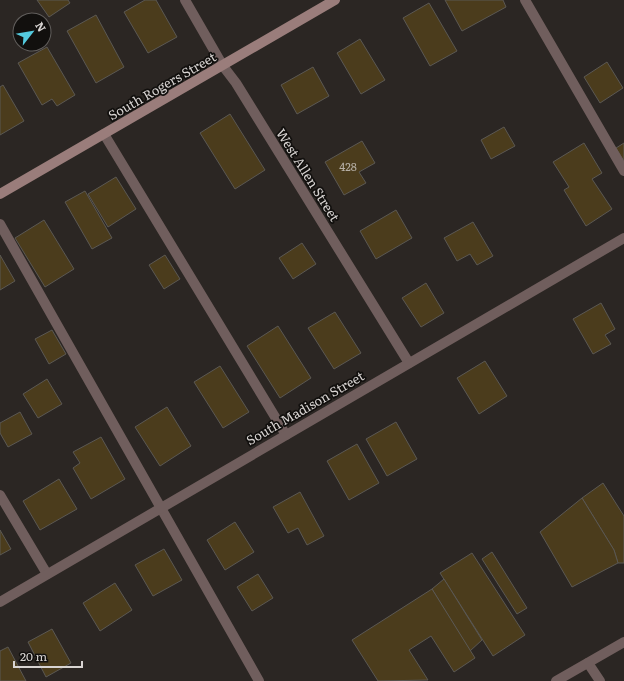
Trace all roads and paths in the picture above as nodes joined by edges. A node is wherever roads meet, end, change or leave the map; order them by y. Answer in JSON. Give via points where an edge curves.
{"nodes":[{"id":1,"x":185,"y":0,"type":"edge"},
{"id":2,"x":335,"y":0,"type":"edge"},
{"id":3,"x":525,"y":0,"type":"edge"},
{"id":4,"x":223,"y":66,"type":"junction"},
{"id":5,"x":104,"y":134,"type":"junction"},
{"id":6,"x":624,"y":171,"type":"edge"},
{"id":7,"x":0,"y":194,"type":"edge"},
{"id":8,"x":0,"y":224,"type":"edge"},
{"id":9,"x":624,"y":238,"type":"edge"},
{"id":10,"x":409,"y":363,"type":"junction"},
{"id":11,"x":286,"y":435,"type":"junction"},
{"id":12,"x":0,"y":496,"type":"edge"},
{"id":13,"x":160,"y":508,"type":"junction"},
{"id":14,"x":46,"y":574,"type":"junction"},
{"id":15,"x":0,"y":602,"type":"edge"},
{"id":16,"x":624,"y":642,"type":"edge"},
{"id":17,"x":588,"y":663,"type":"junction"},
{"id":18,"x":259,"y":681,"type":"edge"},
{"id":19,"x":556,"y":681,"type":"edge"},
{"id":20,"x":600,"y":681,"type":"edge"}],
"edges":[{"from":1,"to":4,"type":"street","name":"West Allen Street"},
{"from":2,"to":4,"type":"street","name":"South Rogers Street"},
{"from":3,"to":6,"type":"street"},
{"from":4,"to":5,"type":"street","name":"South Rogers Street"},
{"from":4,"to":10,"type":"street","name":"West Allen Street"},
{"from":5,"to":7,"type":"street","name":"South Rogers Street"},
{"from":5,"to":11,"type":"street"},
{"from":8,"to":13,"type":"street"},
{"from":9,"to":10,"type":"street","name":"South Madison Street"},
{"from":10,"to":11,"type":"street","name":"South Madison Street"},
{"from":11,"to":13,"type":"street","name":"South Madison Street"},
{"from":12,"to":14,"type":"street"},
{"from":13,"to":14,"type":"street","name":"South Madison Street"},
{"from":13,"to":18,"type":"street"},
{"from":14,"to":15,"type":"street","name":"South Madison Street"},
{"from":16,"to":17,"type":"street"},
{"from":17,"to":19,"type":"street"},
{"from":17,"to":20,"type":"street"}]}
